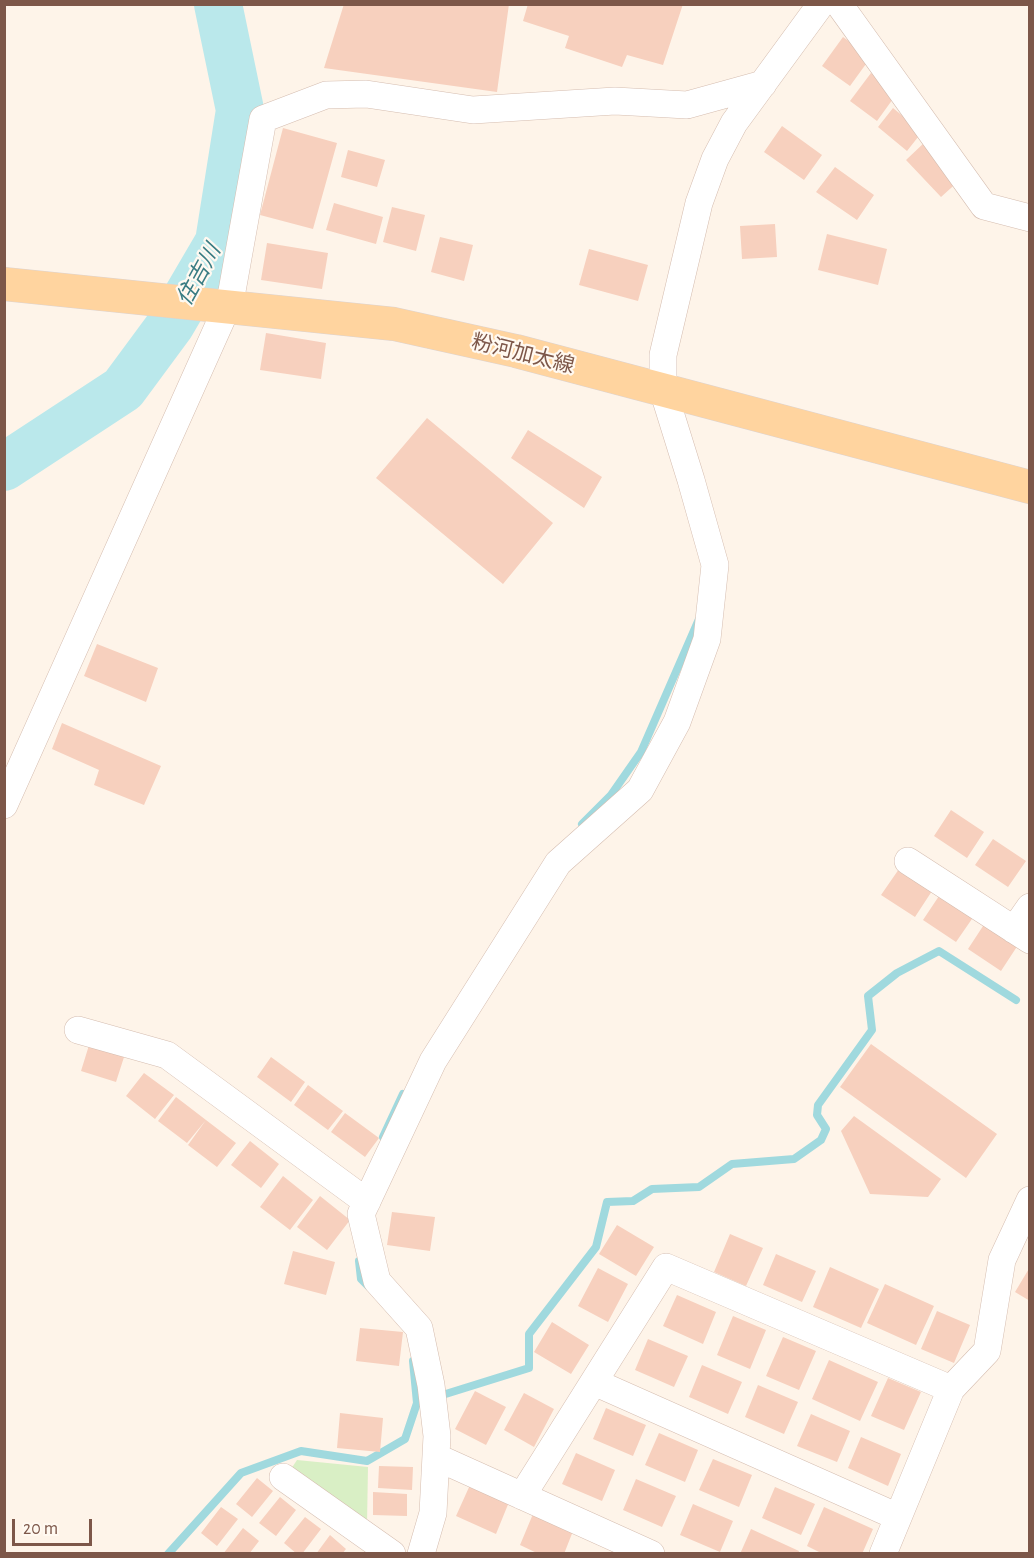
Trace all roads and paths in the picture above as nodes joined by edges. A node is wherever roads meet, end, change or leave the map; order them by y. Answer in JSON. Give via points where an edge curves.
{"nodes":[{"id":1,"x":821,"y":4,"type":"edge"},
{"id":2,"x":839,"y":4,"type":"edge"},
{"id":3,"x":763,"y":84,"type":"junction"},
{"id":4,"x":1029,"y":218,"type":"edge"},
{"id":5,"x":4,"y":284,"type":"edge"},
{"id":6,"x":218,"y":306,"type":"junction"},
{"id":7,"x":663,"y":390,"type":"junction"},
{"id":8,"x":1029,"y":487,"type":"edge"},
{"id":9,"x":4,"y":805,"type":"edge"},
{"id":10,"x":908,"y":861,"type":"dead end"},
{"id":11,"x":1029,"y":907,"type":"edge"},
{"id":12,"x":1022,"y":935,"type":"edge"},
{"id":13,"x":78,"y":1030,"type":"dead end"},
{"id":14,"x":1029,"y":1200,"type":"edge"},
{"id":15,"x":367,"y":1202,"type":"junction"},
{"id":16,"x":1024,"y":1230,"type":"edge"},
{"id":17,"x":594,"y":1382,"type":"junction"},
{"id":18,"x":951,"y":1389,"type":"junction"},
{"id":19,"x":436,"y":1457,"type":"junction"},
{"id":20,"x":283,"y":1477,"type":"dead end"},
{"id":21,"x":522,"y":1496,"type":"junction"},
{"id":22,"x":898,"y":1517,"type":"junction"},
{"id":23,"x":392,"y":1554,"type":"edge"},
{"id":24,"x":421,"y":1554,"type":"edge"},
{"id":25,"x":651,"y":1554,"type":"edge"},
{"id":26,"x":883,"y":1554,"type":"edge"}],
"edges":[{"from":1,"to":3,"type":"street"},
{"from":2,"to":4,"type":"street","via":[[984,206]]},
{"from":3,"to":6,"type":"street","via":[[687,105],[615,100],[472,110],[366,94],[326,95],[263,119],[232,291]]},
{"from":3,"to":7,"type":"street","via":[[714,159],[699,203],[663,355]]},
{"from":5,"to":6,"type":"main road","name":"粉河加太線"},
{"from":6,"to":7,"type":"main road","name":"粉河加太線","via":[[394,324]]},
{"from":6,"to":9,"type":"street"},
{"from":7,"to":8,"type":"main road","name":"粉河加太線"},
{"from":7,"to":15,"type":"street","via":[[715,565],[707,639],[677,722],[640,790],[558,863],[434,1061]]},
{"from":10,"to":12,"type":"street"},
{"from":11,"to":12,"type":"street"},
{"from":13,"to":15,"type":"street","via":[[167,1055]]},
{"from":14,"to":16,"type":"street"},
{"from":15,"to":19,"type":"street","via":[[361,1214],[377,1281],[419,1328],[431,1385]]},
{"from":16,"to":18,"type":"street","via":[[1002,1260],[987,1351]]},
{"from":17,"to":18,"type":"street","via":[[666,1267]]},
{"from":17,"to":21,"type":"street"},
{"from":17,"to":22,"type":"street"},
{"from":18,"to":22,"type":"street"},
{"from":19,"to":21,"type":"street"},
{"from":19,"to":24,"type":"street","via":[[433,1513]]},
{"from":20,"to":23,"type":"street"},
{"from":21,"to":25,"type":"street"},
{"from":22,"to":26,"type":"street"}]}
